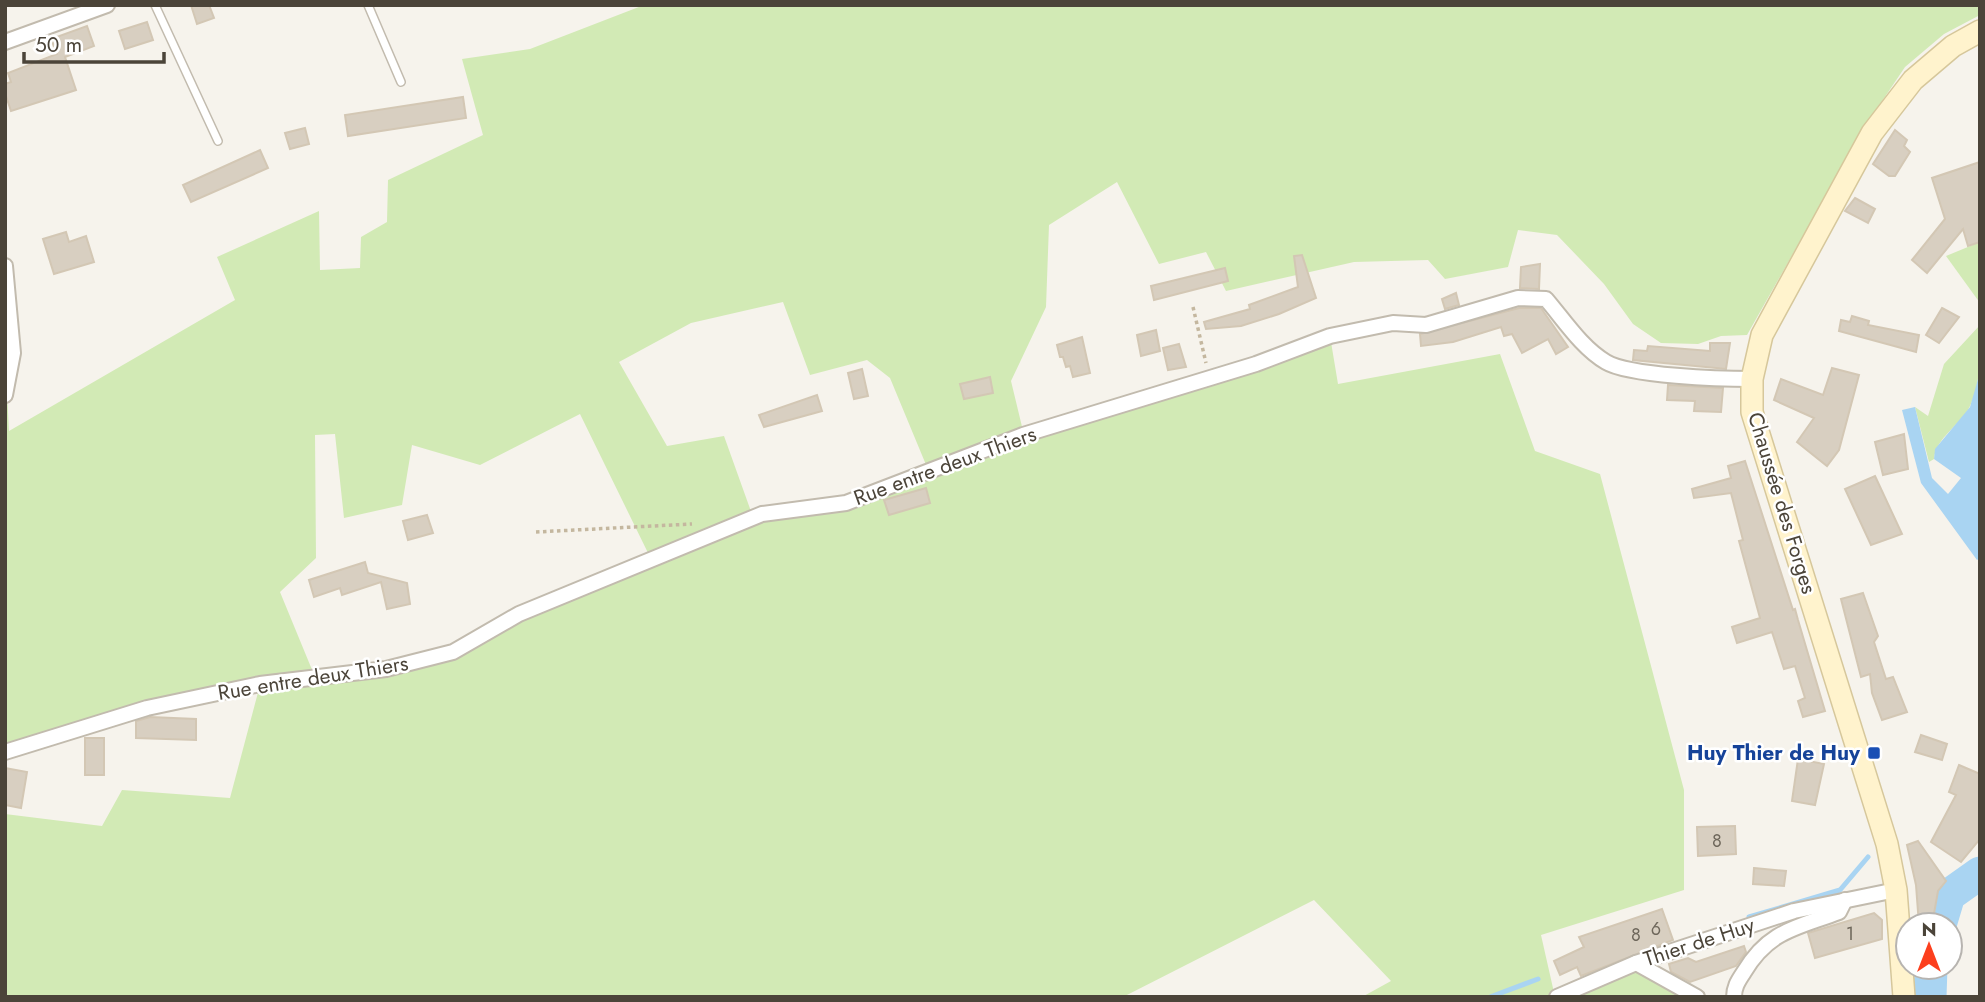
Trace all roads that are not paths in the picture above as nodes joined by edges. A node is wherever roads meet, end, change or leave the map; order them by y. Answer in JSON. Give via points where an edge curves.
{"nodes":[{"id":1,"x":107,"y":5,"type":"edge"},
{"id":2,"x":155,"y":5,"type":"edge"},
{"id":3,"x":368,"y":5,"type":"edge"},
{"id":4,"x":90,"y":8,"type":"edge"},
{"id":5,"x":1980,"y":31,"type":"edge"},
{"id":6,"x":5,"y":42,"type":"edge"},
{"id":7,"x":401,"y":82,"type":"dead end"},
{"id":8,"x":218,"y":141,"type":"dead end"},
{"id":9,"x":5,"y":266,"type":"edge"},
{"id":10,"x":1752,"y":379,"type":"junction"},
{"id":11,"x":5,"y":395,"type":"edge"},
{"id":12,"x":5,"y":752,"type":"edge"},
{"id":13,"x":1896,"y":890,"type":"junction"},
{"id":14,"x":1845,"y":900,"type":"junction"},
{"id":15,"x":1636,"y":963,"type":"junction"},
{"id":16,"x":1734,"y":992,"type":"edge"},
{"id":17,"x":1557,"y":997,"type":"edge"},
{"id":18,"x":1697,"y":997,"type":"edge"},
{"id":19,"x":1903,"y":997,"type":"edge"}],
"edges":[{"from":1,"to":4,"type":"street"},
{"from":2,"to":8,"type":"lane"},
{"from":3,"to":7,"type":"lane"},
{"from":4,"to":6,"type":"street"},
{"from":5,"to":10,"type":"main road","name":"Chaussée des Forges","via":[[1953,46],[1913,80],[1872,133],[1762,335]]},
{"from":9,"to":11,"type":"street","via":[[13,353]]},
{"from":10,"to":12,"type":"street","name":"Rue entre deux Thiers","via":[[1707,379],[1608,363],[1546,299],[1518,298],[1426,325],[1393,323],[1330,336],[1209,379],[1023,435],[846,503],[762,514],[519,614],[453,652],[386,669],[260,684],[147,708]]},
{"from":10,"to":13,"type":"main road","name":"Chaussée des Forges","via":[[1752,412],[1887,844]]},
{"from":13,"to":14,"type":"street","name":"Thier de Huy"},
{"from":13,"to":19,"type":"main road","name":"Chaussée des Forges"},
{"from":14,"to":15,"type":"street","name":"Thier de Huy","via":[[1794,911]]},
{"from":14,"to":16,"type":"street","name":"Thier de Huy","via":[[1839,912],[1773,936],[1752,959]]},
{"from":15,"to":17,"type":"street","name":"Thier de Huy"},
{"from":15,"to":18,"type":"street"}]}
